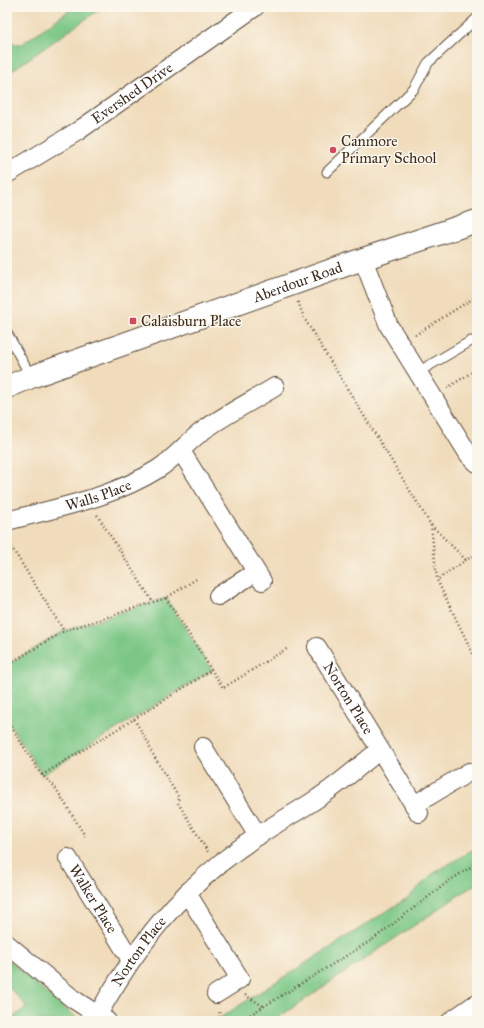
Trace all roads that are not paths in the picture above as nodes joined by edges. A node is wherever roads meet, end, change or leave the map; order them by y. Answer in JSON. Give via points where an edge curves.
{"nodes":[{"id":1,"x":255,"y":7,"type":"edge"},
{"id":2,"x":477,"y":18,"type":"edge"},
{"id":3,"x":326,"y":172,"type":"dead end"},
{"id":4,"x":7,"y":174,"type":"edge"},
{"id":5,"x":477,"y":221,"type":"edge"},
{"id":6,"x":363,"y":259,"type":"junction"},
{"id":7,"x":7,"y":333,"type":"edge"},
{"id":8,"x":471,"y":341,"type":"dead end"},
{"id":9,"x":418,"y":372,"type":"junction"},
{"id":10,"x":31,"y":377,"type":"junction"},
{"id":11,"x":7,"y":387,"type":"edge"},
{"id":12,"x":275,"y":387,"type":"dead end"},
{"id":13,"x":181,"y":451,"type":"junction"},
{"id":14,"x":477,"y":463,"type":"edge"},
{"id":15,"x":7,"y":521,"type":"edge"},
{"id":16,"x":218,"y":596,"type":"dead end"},
{"id":17,"x":317,"y":646,"type":"dead end"},
{"id":18,"x":203,"y":747,"type":"dead end"},
{"id":19,"x":380,"y":750,"type":"junction"},
{"id":20,"x":469,"y":772,"type":"dead end"},
{"id":21,"x":258,"y":836,"type":"junction"},
{"id":22,"x":68,"y":858,"type":"dead end"},
{"id":23,"x":187,"y":893,"type":"junction"},
{"id":24,"x":7,"y":944,"type":"edge"},
{"id":25,"x":131,"y":960,"type":"junction"},
{"id":26,"x":216,"y":994,"type":"dead end"},
{"id":27,"x":477,"y":1003,"type":"edge"},
{"id":28,"x":102,"y":1018,"type":"edge"},
{"id":29,"x":451,"y":1021,"type":"edge"}],
"edges":[{"from":1,"to":4,"type":"street","name":"Evershed Drive","via":[[78,131]]},
{"from":2,"to":3,"type":"lane","via":[[428,63],[414,89]]},
{"from":5,"to":6,"type":"main road","name":"Aberdour Road"},
{"from":6,"to":9,"type":"street","via":[[389,326]]},
{"from":6,"to":10,"type":"main road","name":"Aberdour Road"},
{"from":7,"to":10,"type":"lane"},
{"from":8,"to":9,"type":"lane"},
{"from":9,"to":14,"type":"street","via":[[469,455]]},
{"from":10,"to":11,"type":"main road","name":"Aberdour Road"},
{"from":12,"to":13,"type":"street","name":"Walls Place","via":[[204,430]]},
{"from":13,"to":15,"type":"street","name":"Walls Place","via":[[159,468],[118,488],[68,506]]},
{"from":13,"to":16,"type":"street","via":[[259,577]]},
{"from":17,"to":19,"type":"street","name":"Norton Place"},
{"from":18,"to":21,"type":"street"},
{"from":19,"to":20,"type":"street","name":"Norton Place","via":[[417,809]]},
{"from":19,"to":21,"type":"street","name":"Norton Place","via":[[319,798]]},
{"from":21,"to":23,"type":"street","name":"Norton Place","via":[[217,866]]},
{"from":22,"to":25,"type":"street","name":"Walker Place"},
{"from":23,"to":25,"type":"street","name":"Norton Place"},
{"from":23,"to":26,"type":"street","via":[[240,979]]},
{"from":24,"to":28,"type":"street","via":[[55,985]]},
{"from":25,"to":28,"type":"street","name":"Norton Place","via":[[115,984]]},
{"from":27,"to":29,"type":"street"}]}
